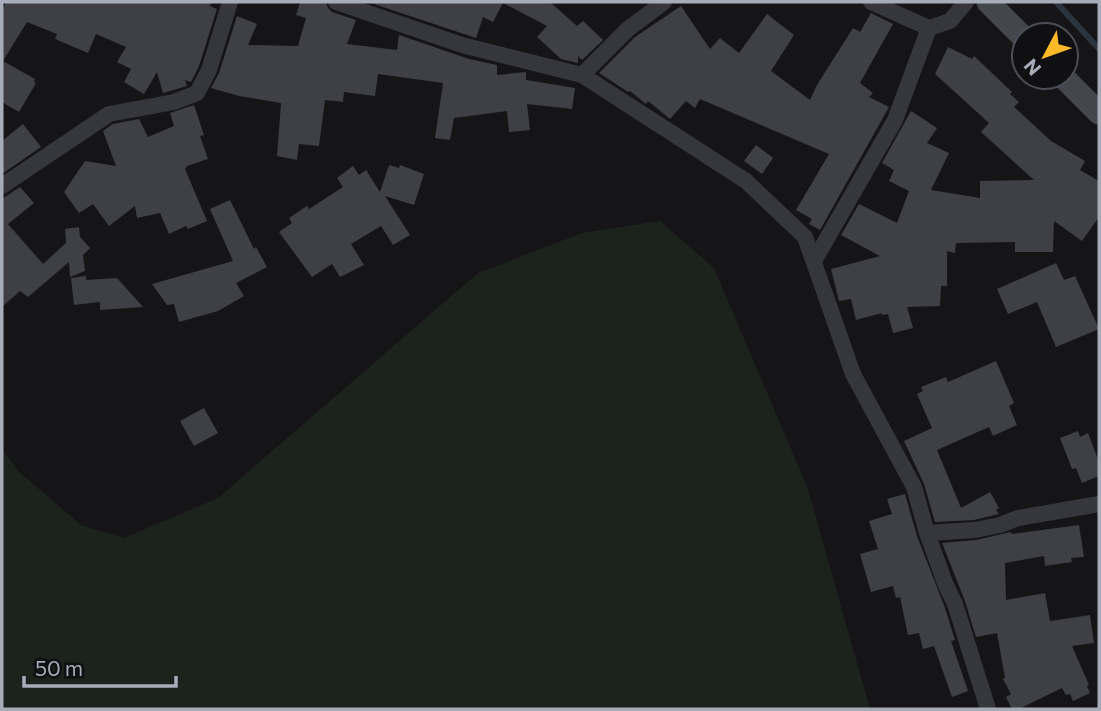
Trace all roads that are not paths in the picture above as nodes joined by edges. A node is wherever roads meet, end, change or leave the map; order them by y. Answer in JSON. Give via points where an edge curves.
{"nodes":[{"id":1,"x":230,"y":2,"type":"edge"},
{"id":2,"x":336,"y":2,"type":"edge"},
{"id":3,"x":664,"y":2,"type":"edge"},
{"id":4,"x":871,"y":2,"type":"edge"},
{"id":5,"x":966,"y":2,"type":"edge"},
{"id":6,"x":988,"y":2,"type":"edge"},
{"id":7,"x":1010,"y":24,"type":"edge"},
{"id":8,"x":929,"y":28,"type":"junction"},
{"id":9,"x":582,"y":75,"type":"junction"},
{"id":10,"x":1077,"y":91,"type":"edge"},
{"id":11,"x":1099,"y":113,"type":"edge"},
{"id":12,"x":2,"y":186,"type":"edge"},
{"id":13,"x":814,"y":261,"type":"junction"},
{"id":14,"x":1099,"y":504,"type":"edge"},
{"id":15,"x":927,"y":533,"type":"junction"},
{"id":16,"x":988,"y":709,"type":"edge"}],
"edges":[{"from":1,"to":12,"type":"street","via":[[197,93],[109,114]]},
{"from":2,"to":9,"type":"street","via":[[462,45]]},
{"from":3,"to":9,"type":"street","via":[[628,29]]},
{"from":4,"to":8,"type":"street"},
{"from":5,"to":8,"type":"street","via":[[950,20]]},
{"from":6,"to":7,"type":"main road"},
{"from":8,"to":13,"type":"street","via":[[895,120]]},
{"from":9,"to":13,"type":"street","via":[[746,181],[805,237]]},
{"from":10,"to":11,"type":"main road"},
{"from":13,"to":15,"type":"street","via":[[853,374],[914,487]]},
{"from":14,"to":15,"type":"street","via":[[975,530]]},
{"from":15,"to":16,"type":"street"}]}
